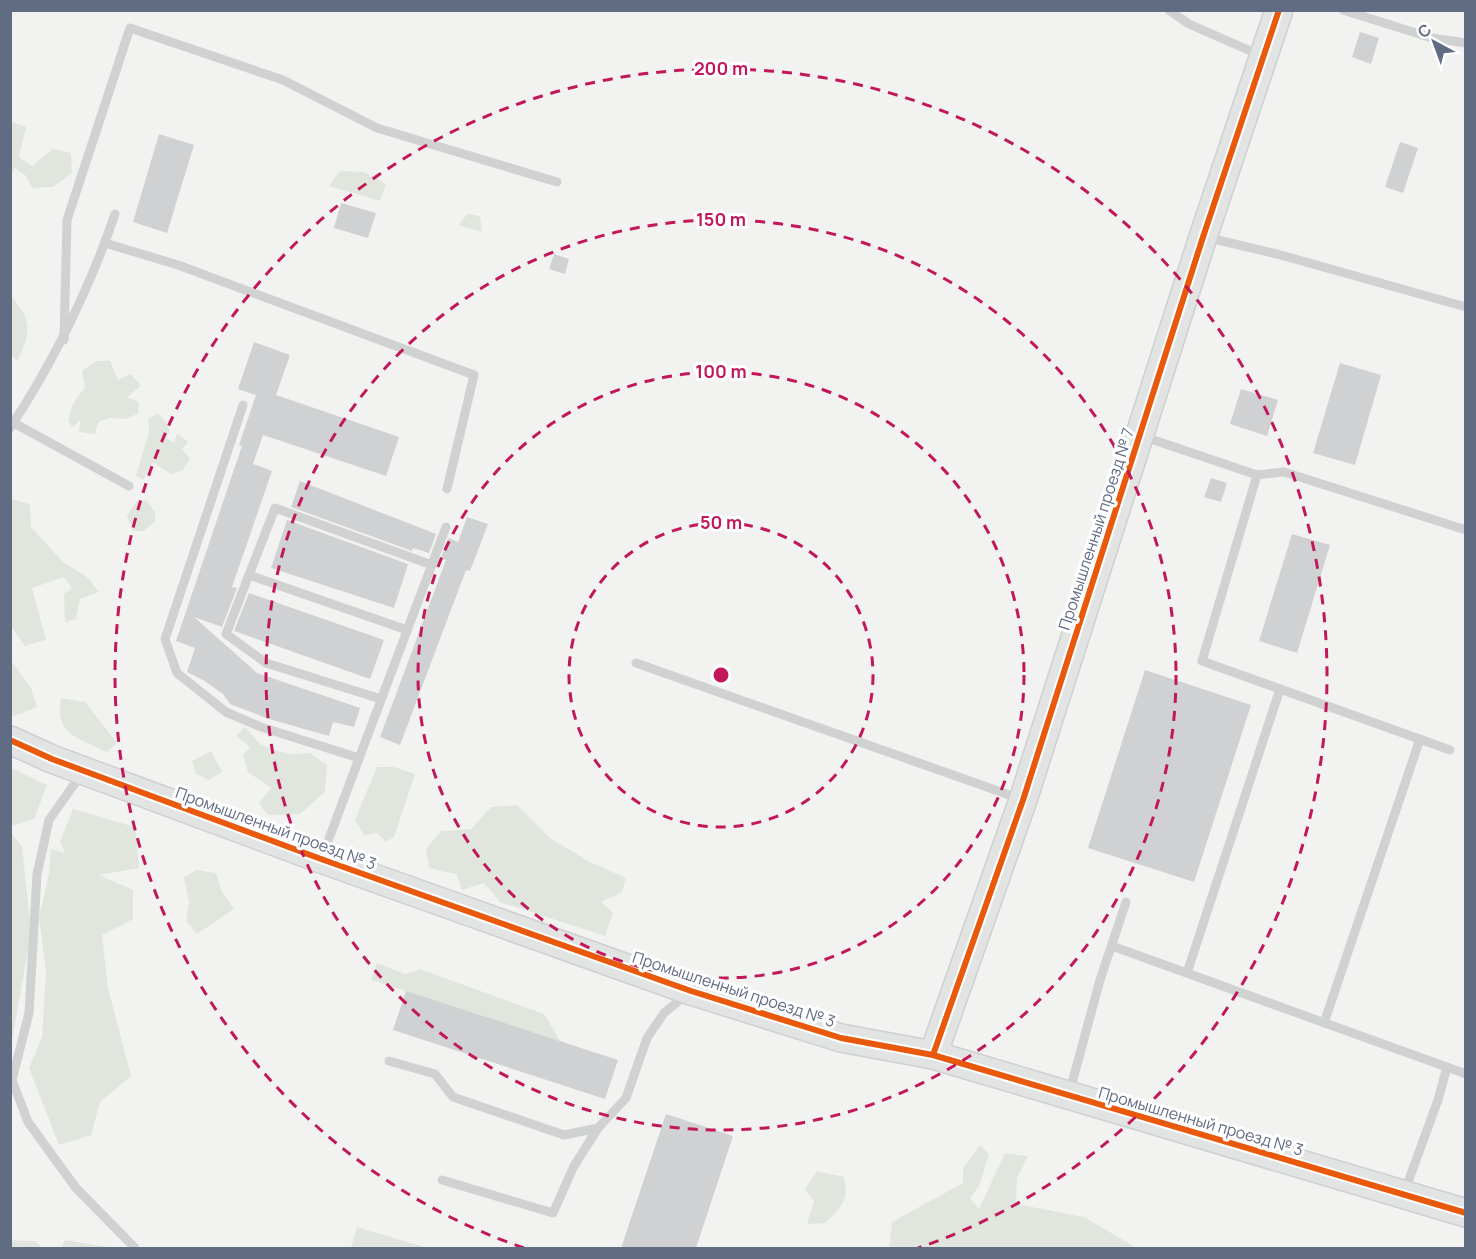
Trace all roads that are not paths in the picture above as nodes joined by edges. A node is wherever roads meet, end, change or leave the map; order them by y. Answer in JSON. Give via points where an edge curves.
{"nodes":[{"id":1,"x":1169,"y":10,"type":"edge"},
{"id":2,"x":1280,"y":10,"type":"edge"},
{"id":3,"x":1343,"y":10,"type":"edge"},
{"id":4,"x":1466,"y":43,"type":"edge"},
{"id":5,"x":1264,"y":57,"type":"junction"},
{"id":6,"x":557,"y":182,"type":"dead end"},
{"id":7,"x":116,"y":214,"type":"dead end"},
{"id":8,"x":1203,"y":237,"type":"junction"},
{"id":9,"x":105,"y":243,"type":"junction"},
{"id":10,"x":1466,"y":308,"type":"edge"},
{"id":11,"x":63,"y":340,"type":"junction"},
{"id":12,"x":243,"y":405,"type":"dead end"},
{"id":13,"x":12,"y":425,"type":"edge"},
{"id":14,"x":1140,"y":435,"type":"junction"},
{"id":15,"x":1257,"y":475,"type":"junction"},
{"id":16,"x":129,"y":486,"type":"dead end"},
{"id":17,"x":447,"y":489,"type":"dead end"},
{"id":18,"x":446,"y":527,"type":"dead end"},
{"id":19,"x":1466,"y":530,"type":"edge"},
{"id":20,"x":432,"y":565,"type":"junction"},
{"id":21,"x":249,"y":575,"type":"junction"},
{"id":22,"x":407,"y":630,"type":"junction"},
{"id":23,"x":636,"y":663,"type":"dead end"},
{"id":24,"x":1280,"y":689,"type":"junction"},
{"id":25,"x":381,"y":699,"type":"junction"},
{"id":26,"x":10,"y":740,"type":"edge"},
{"id":27,"x":1420,"y":740,"type":"junction"},
{"id":28,"x":1450,"y":750,"type":"dead end"},
{"id":29,"x":359,"y":758,"type":"junction"},
{"id":30,"x":83,"y":771,"type":"junction"},
{"id":31,"x":1023,"y":800,"type":"junction"},
{"id":32,"x":321,"y":859,"type":"junction"},
{"id":33,"x":1126,"y":902,"type":"dead end"},
{"id":34,"x":1112,"y":946,"type":"junction"},
{"id":35,"x":1187,"y":973,"type":"junction"},
{"id":36,"x":691,"y":991,"type":"junction"},
{"id":37,"x":1324,"y":1023,"type":"junction"},
{"id":38,"x":933,"y":1055,"type":"junction"},
{"id":39,"x":389,"y":1061,"type":"dead end"},
{"id":40,"x":1448,"y":1067,"type":"junction"},
{"id":41,"x":1466,"y":1074,"type":"edge"},
{"id":42,"x":1068,"y":1096,"type":"junction"},
{"id":43,"x":598,"y":1128,"type":"junction"},
{"id":44,"x":442,"y":1180,"type":"dead end"},
{"id":45,"x":1404,"y":1195,"type":"junction"},
{"id":46,"x":1466,"y":1213,"type":"edge"},
{"id":47,"x":135,"y":1248,"type":"edge"}],
"edges":[{"from":1,"to":5,"type":"lane","via":[[1189,24]]},
{"from":2,"to":5,"type":"street","name":"Промышленный проезд № 7"},
{"from":3,"to":4,"type":"lane","via":[[1432,38]]},
{"from":5,"to":8,"type":"street","name":"Промышленный проезд № 7"},
{"from":6,"to":11,"type":"lane","via":[[377,128],[283,80],[130,28],[67,220]]},
{"from":7,"to":9,"type":"lane"},
{"from":8,"to":10,"type":"lane"},
{"from":8,"to":14,"type":"street","name":"Промышленный проезд № 7"},
{"from":9,"to":11,"type":"lane"},
{"from":9,"to":17,"type":"lane","via":[[178,265],[474,375]]},
{"from":11,"to":13,"type":"lane"},
{"from":12,"to":29,"type":"lane","via":[[165,639],[177,673],[226,712],[261,728]]},
{"from":13,"to":16,"type":"lane"},
{"from":14,"to":15,"type":"lane"},
{"from":14,"to":31,"type":"street","name":"Промышленный проезд № 7"},
{"from":15,"to":19,"type":"lane","via":[[1284,472]]},
{"from":15,"to":24,"type":"lane","via":[[1202,661]]},
{"from":18,"to":20,"type":"lane"},
{"from":20,"to":21,"type":"lane","via":[[275,508]]},
{"from":20,"to":22,"type":"lane"},
{"from":21,"to":22,"type":"lane"},
{"from":21,"to":25,"type":"lane","via":[[226,634],[266,663]]},
{"from":22,"to":25,"type":"lane"},
{"from":23,"to":31,"type":"lane"},
{"from":24,"to":27,"type":"lane"},
{"from":24,"to":35,"type":"lane"},
{"from":25,"to":29,"type":"lane"},
{"from":26,"to":30,"type":"street","name":"Промышленный проезд № 3"},
{"from":27,"to":28,"type":"lane"},
{"from":27,"to":37,"type":"lane"},
{"from":29,"to":32,"type":"lane"},
{"from":30,"to":32,"type":"street","name":"Промышленный проезд № 3"},
{"from":30,"to":47,"type":"lane","via":[[49,819],[37,874],[29,1013],[12,1080],[28,1122],[76,1188]]},
{"from":31,"to":38,"type":"street","name":"Промышленный проезд № 7"},
{"from":32,"to":36,"type":"street","name":"Промышленный проезд № 3"},
{"from":33,"to":34,"type":"lane"},
{"from":34,"to":35,"type":"lane"},
{"from":34,"to":42,"type":"lane"},
{"from":35,"to":37,"type":"lane"},
{"from":36,"to":38,"type":"street","name":"Промышленный проезд № 3","via":[[841,1038]]},
{"from":36,"to":43,"type":"lane","via":[[664,1013],[647,1038],[626,1098]]},
{"from":37,"to":40,"type":"lane"},
{"from":38,"to":42,"type":"street","name":"Промышленный проезд № 3"},
{"from":39,"to":43,"type":"lane","via":[[435,1074],[453,1097],[564,1136]]},
{"from":40,"to":41,"type":"lane"},
{"from":40,"to":45,"type":"lane"},
{"from":42,"to":45,"type":"street","name":"Промышленный проезд № 3"},
{"from":43,"to":44,"type":"lane","via":[[574,1166],[553,1214]]},
{"from":45,"to":46,"type":"street","name":"Промышленный проезд № 3"}]}
